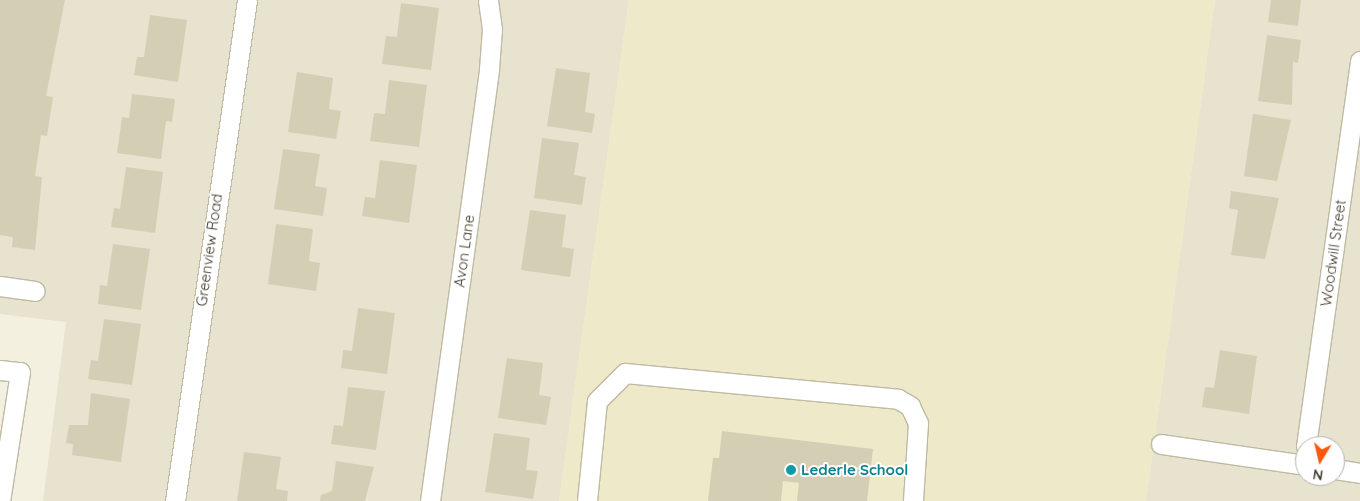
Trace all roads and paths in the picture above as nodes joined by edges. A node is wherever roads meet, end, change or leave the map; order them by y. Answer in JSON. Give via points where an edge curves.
{"nodes":[{"id":1,"x":247,"y":0,"type":"edge"},
{"id":2,"x":488,"y":0,"type":"edge"},
{"id":3,"x":1360,"y":61,"type":"edge"},
{"id":4,"x":0,"y":286,"type":"edge"},
{"id":5,"x":35,"y":291,"type":"dead end"},
{"id":6,"x":0,"y":370,"type":"edge"},
{"id":7,"x":6,"y":428,"type":"edge"},
{"id":8,"x":1307,"y":436,"type":"edge"},
{"id":9,"x":1161,"y":444,"type":"dead end"},
{"id":10,"x":1295,"y":461,"type":"edge"},
{"id":11,"x":1345,"y":471,"type":"edge"},
{"id":12,"x":1360,"y":473,"type":"edge"},
{"id":13,"x":0,"y":501,"type":"edge"},
{"id":14,"x":175,"y":501,"type":"edge"},
{"id":15,"x":430,"y":501,"type":"edge"},
{"id":16,"x":587,"y":501,"type":"edge"},
{"id":17,"x":913,"y":501,"type":"edge"}],
"edges":[{"from":1,"to":14,"type":"street","name":"Greenview Road"},
{"from":2,"to":15,"type":"street","name":"Avon Lane","via":[[492,28],[489,69]]},
{"from":3,"to":8,"type":"street","name":"Woodwill Street"},
{"from":4,"to":5,"type":"street"},
{"from":6,"to":7,"type":"street","via":[[20,372]]},
{"from":7,"to":13,"type":"street"},
{"from":9,"to":10,"type":"street"},
{"from":11,"to":12,"type":"street"},
{"from":16,"to":17,"type":"street","via":[[597,401],[625,373],[898,398],[910,406],[918,423]]}]}
